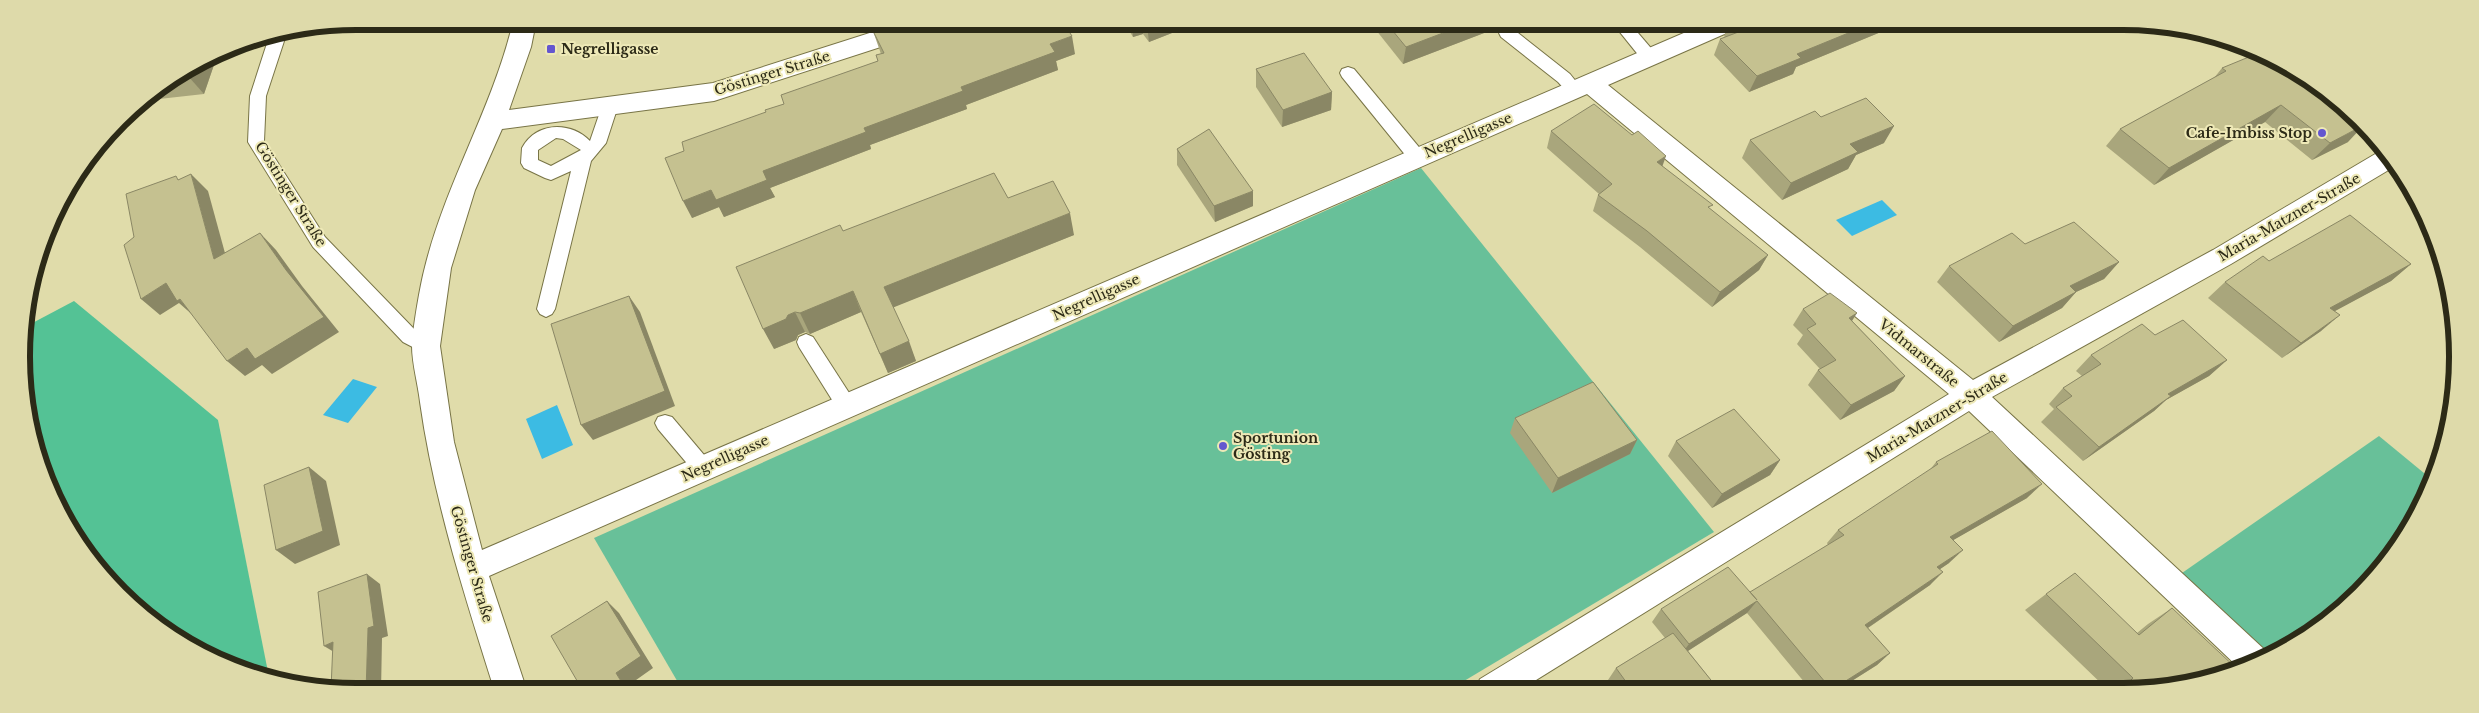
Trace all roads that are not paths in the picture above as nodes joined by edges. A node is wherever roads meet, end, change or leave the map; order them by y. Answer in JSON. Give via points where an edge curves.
{"nodes":[{"id":1,"x":523,"y":30,"type":"edge"},
{"id":2,"x":906,"y":30,"type":"edge"},
{"id":3,"x":1626,"y":30,"type":"edge"},
{"id":4,"x":1712,"y":30,"type":"edge"},
{"id":5,"x":1507,"y":33,"type":"dead end"},
{"id":6,"x":276,"y":40,"type":"edge"},
{"id":7,"x":1650,"y":58,"type":"junction"},
{"id":8,"x":1348,"y":74,"type":"dead end"},
{"id":9,"x":1581,"y":86,"type":"junction"},
{"id":10,"x":610,"y":106,"type":"junction"},
{"id":11,"x":493,"y":121,"type":"junction"},
{"id":12,"x":1417,"y":157,"type":"junction"},
{"id":13,"x":2384,"y":161,"type":"edge"},
{"id":14,"x":546,"y":308,"type":"dead end"},
{"id":15,"x":806,"y":342,"type":"dead end"},
{"id":16,"x":426,"y":346,"type":"junction"},
{"id":17,"x":1971,"y":395,"type":"junction"},
{"id":18,"x":846,"y":405,"type":"junction"},
{"id":19,"x":665,"y":424,"type":"dead end"},
{"id":20,"x":703,"y":468,"type":"junction"},
{"id":21,"x":472,"y":569,"type":"junction"},
{"id":22,"x":2250,"y":657,"type":"edge"},
{"id":23,"x":508,"y":683,"type":"edge"},
{"id":24,"x":1501,"y":683,"type":"edge"}],
"edges":[{"from":1,"to":11,"type":"street","name":"Göstinger Straße","via":[[520,47]]},
{"from":2,"to":10,"type":"street","name":"Göstinger Straße","via":[[714,92]]},
{"from":3,"to":7,"type":"lane"},
{"from":4,"to":7,"type":"street","name":"Negrelligasse"},
{"from":5,"to":9,"type":"lane","via":[[1564,78]]},
{"from":6,"to":16,"type":"lane","name":"Göstinger Straße","via":[[258,96],[256,142],[318,242],[410,337]]},
{"from":7,"to":9,"type":"street","name":"Negrelligasse"},
{"from":8,"to":12,"type":"lane"},
{"from":9,"to":12,"type":"street","name":"Negrelligasse"},
{"from":9,"to":17,"type":"street","name":"Vidmarstraße"},
{"from":10,"to":11,"type":"street","name":"Göstinger Straße"},
{"from":10,"to":14,"type":"lane","via":[[597,146],[583,152]]},
{"from":11,"to":16,"type":"street","name":"Göstinger Straße","via":[[462,190],[438,268]]},
{"from":12,"to":18,"type":"street","name":"Negrelligasse"},
{"from":13,"to":17,"type":"street","name":"Maria-Matzner-Straße","via":[[2222,257]]},
{"from":15,"to":18,"type":"lane"},
{"from":16,"to":21,"type":"street","name":"Göstinger Straße","via":[[440,442]]},
{"from":17,"to":22,"type":"street","name":"Vidmarstraße"},
{"from":17,"to":24,"type":"street","name":"Maria-Matzner-Straße"},
{"from":18,"to":20,"type":"street","name":"Negrelligasse"},
{"from":19,"to":20,"type":"lane"},
{"from":20,"to":21,"type":"street","name":"Negrelligasse"},
{"from":21,"to":23,"type":"street","name":"Göstinger Straße"}]}
